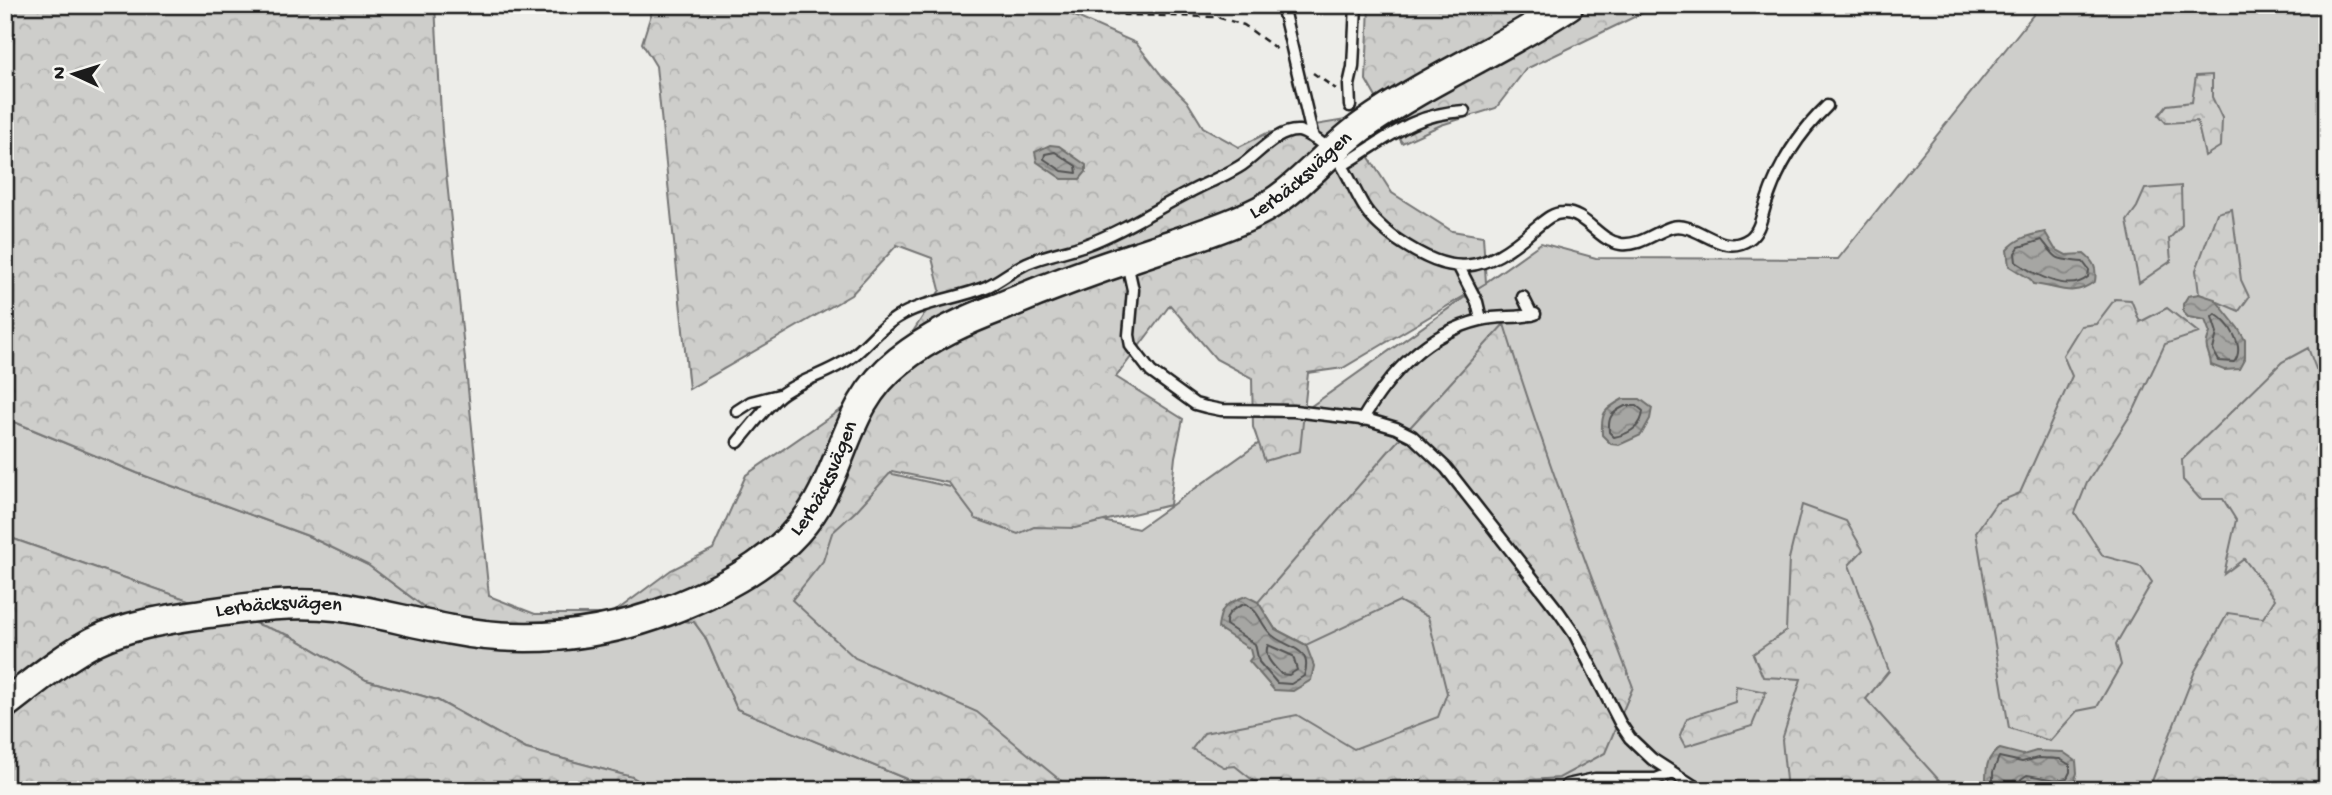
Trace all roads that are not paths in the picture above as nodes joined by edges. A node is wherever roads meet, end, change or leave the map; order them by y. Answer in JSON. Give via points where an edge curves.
{"nodes":[{"id":1,"x":1282,"y":5,"type":"edge"},
{"id":2,"x":1356,"y":5,"type":"edge"},
{"id":3,"x":1569,"y":5,"type":"edge"},
{"id":4,"x":1350,"y":106,"type":"road end"},
{"id":5,"x":1827,"y":106,"type":"dead end"},
{"id":6,"x":1464,"y":111,"type":"dead end"},
{"id":7,"x":1309,"y":116,"type":"junction"},
{"id":8,"x":1285,"y":132,"type":"junction"},
{"id":9,"x":1329,"y":151,"type":"junction"},
{"id":10,"x":1126,"y":260,"type":"junction"},
{"id":11,"x":1459,"y":267,"type":"junction"},
{"id":12,"x":1523,"y":297,"type":"dead end"},
{"id":13,"x":1481,"y":319,"type":"junction"},
{"id":14,"x":780,"y":395,"type":"junction"},
{"id":15,"x":737,"y":411,"type":"dead end"},
{"id":16,"x":1362,"y":420,"type":"junction"},
{"id":17,"x":738,"y":442,"type":"dead end"},
{"id":18,"x":5,"y":704,"type":"edge"},
{"id":19,"x":1672,"y":773,"type":"junction"},
{"id":20,"x":1657,"y":784,"type":"edge"},
{"id":21,"x":1567,"y":785,"type":"dead end"},
{"id":22,"x":1700,"y":790,"type":"edge"}],
"edges":[{"from":1,"to":7,"type":"lane"},
{"from":2,"to":4,"type":"lane"},
{"from":3,"to":9,"type":"street","name":"Lerbäcksvägen","via":[[1382,113]]},
{"from":5,"to":11,"type":"lane","via":[[1798,138],[1774,178],[1749,240],[1724,243],[1678,226],[1639,242],[1621,244],[1563,212],[1545,219],[1496,258]]},
{"from":6,"to":9,"type":"lane","via":[[1435,115]]},
{"from":7,"to":8,"type":"lane"},
{"from":7,"to":9,"type":"lane"},
{"from":8,"to":9,"type":"lane","via":[[1298,131]]},
{"from":8,"to":14,"type":"lane","via":[[1241,166],[1119,229],[1039,258],[985,288],[898,316],[838,367]]},
{"from":9,"to":10,"type":"street","name":"Lerbäcksvägen","via":[[1296,186],[1265,208]]},
{"from":9,"to":11,"type":"lane","via":[[1380,226],[1424,257]]},
{"from":10,"to":16,"type":"lane","via":[[1133,290],[1131,346],[1151,372],[1195,404]]},
{"from":10,"to":18,"type":"street","name":"Lerbäcksvägen","via":[[970,319],[900,359],[859,407],[821,497],[784,546],[736,579],[666,612],[601,630],[526,638],[461,632],[338,607],[251,607],[149,623],[106,636],[65,659]]},
{"from":11,"to":13,"type":"lane","via":[[1470,284]]},
{"from":12,"to":13,"type":"lane","via":[[1534,314]]},
{"from":13,"to":16,"type":"lane","via":[[1452,329],[1416,352]]},
{"from":14,"to":15,"type":"lane","via":[[751,402]]},
{"from":14,"to":17,"type":"lane"},
{"from":16,"to":19,"type":"lane","via":[[1412,436],[1446,468],[1575,635],[1624,731]]},
{"from":19,"to":20,"type":"lane"},
{"from":19,"to":22,"type":"lane"},
{"from":20,"to":21,"type":"lane","via":[[1595,779]]}]}
